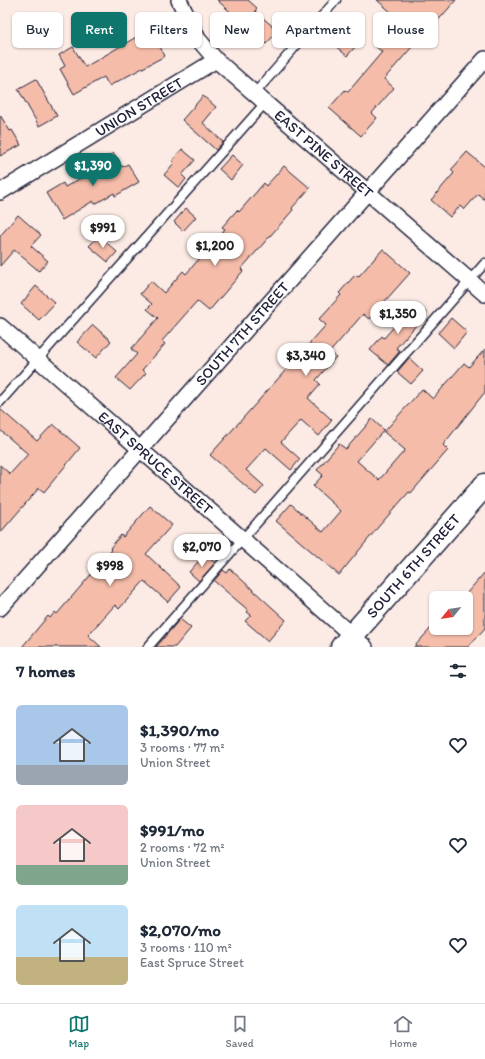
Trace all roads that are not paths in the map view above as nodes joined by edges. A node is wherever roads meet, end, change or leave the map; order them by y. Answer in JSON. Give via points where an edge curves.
{"nodes":[{"id":1,"x":179,"y":0,"type":"edge"},
{"id":2,"x":336,"y":0,"type":"edge"},
{"id":3,"x":485,"y":59,"type":"edge"},
{"id":4,"x":216,"y":60,"type":"junction"},
{"id":5,"x":261,"y":98,"type":"junction"},
{"id":6,"x":0,"y":192,"type":"edge"},
{"id":7,"x":368,"y":192,"type":"junction"},
{"id":8,"x":485,"y":263,"type":"edge"},
{"id":9,"x":470,"y":280,"type":"junction"},
{"id":10,"x":485,"y":294,"type":"edge"},
{"id":11,"x":0,"y":326,"type":"edge"},
{"id":12,"x":38,"y":359,"type":"junction"},
{"id":13,"x":0,"y":402,"type":"edge"},
{"id":14,"x":140,"y":449,"type":"junction"},
{"id":15,"x":485,"y":486,"type":"edge"},
{"id":16,"x":242,"y":538,"type":"junction"},
{"id":17,"x":0,"y":608,"type":"edge"},
{"id":18,"x":353,"y":643,"type":"edge"},
{"id":19,"x":148,"y":647,"type":"edge"}],
"edges":[{"from":1,"to":4,"type":"street","name":"EAST PINE STREET","via":[[198,39]]},
{"from":2,"to":5,"type":"lane"},
{"from":3,"to":7,"type":"street","name":"SOUTH 7TH STREET"},
{"from":4,"to":5,"type":"street","name":"EAST PINE STREET"},
{"from":4,"to":6,"type":"street","name":"UNION STREET"},
{"from":5,"to":7,"type":"street","name":"EAST PINE STREET"},
{"from":5,"to":12,"type":"lane"},
{"from":7,"to":9,"type":"street","name":"EAST PINE STREET"},
{"from":7,"to":14,"type":"street","name":"SOUTH 7TH STREET"},
{"from":8,"to":9,"type":"lane"},
{"from":9,"to":10,"type":"street","name":"EAST PINE STREET"},
{"from":9,"to":16,"type":"lane"},
{"from":11,"to":12,"type":"street","name":"EAST SPRUCE STREET"},
{"from":12,"to":13,"type":"lane"},
{"from":12,"to":14,"type":"street","name":"EAST SPRUCE STREET"},
{"from":14,"to":16,"type":"street","name":"EAST SPRUCE STREET"},
{"from":14,"to":17,"type":"street","name":"SOUTH 7TH STREET"},
{"from":15,"to":18,"type":"street","name":"SOUTH 6TH STREET"},
{"from":16,"to":18,"type":"street","name":"EAST SPRUCE STREET"},
{"from":16,"to":19,"type":"lane"}]}
